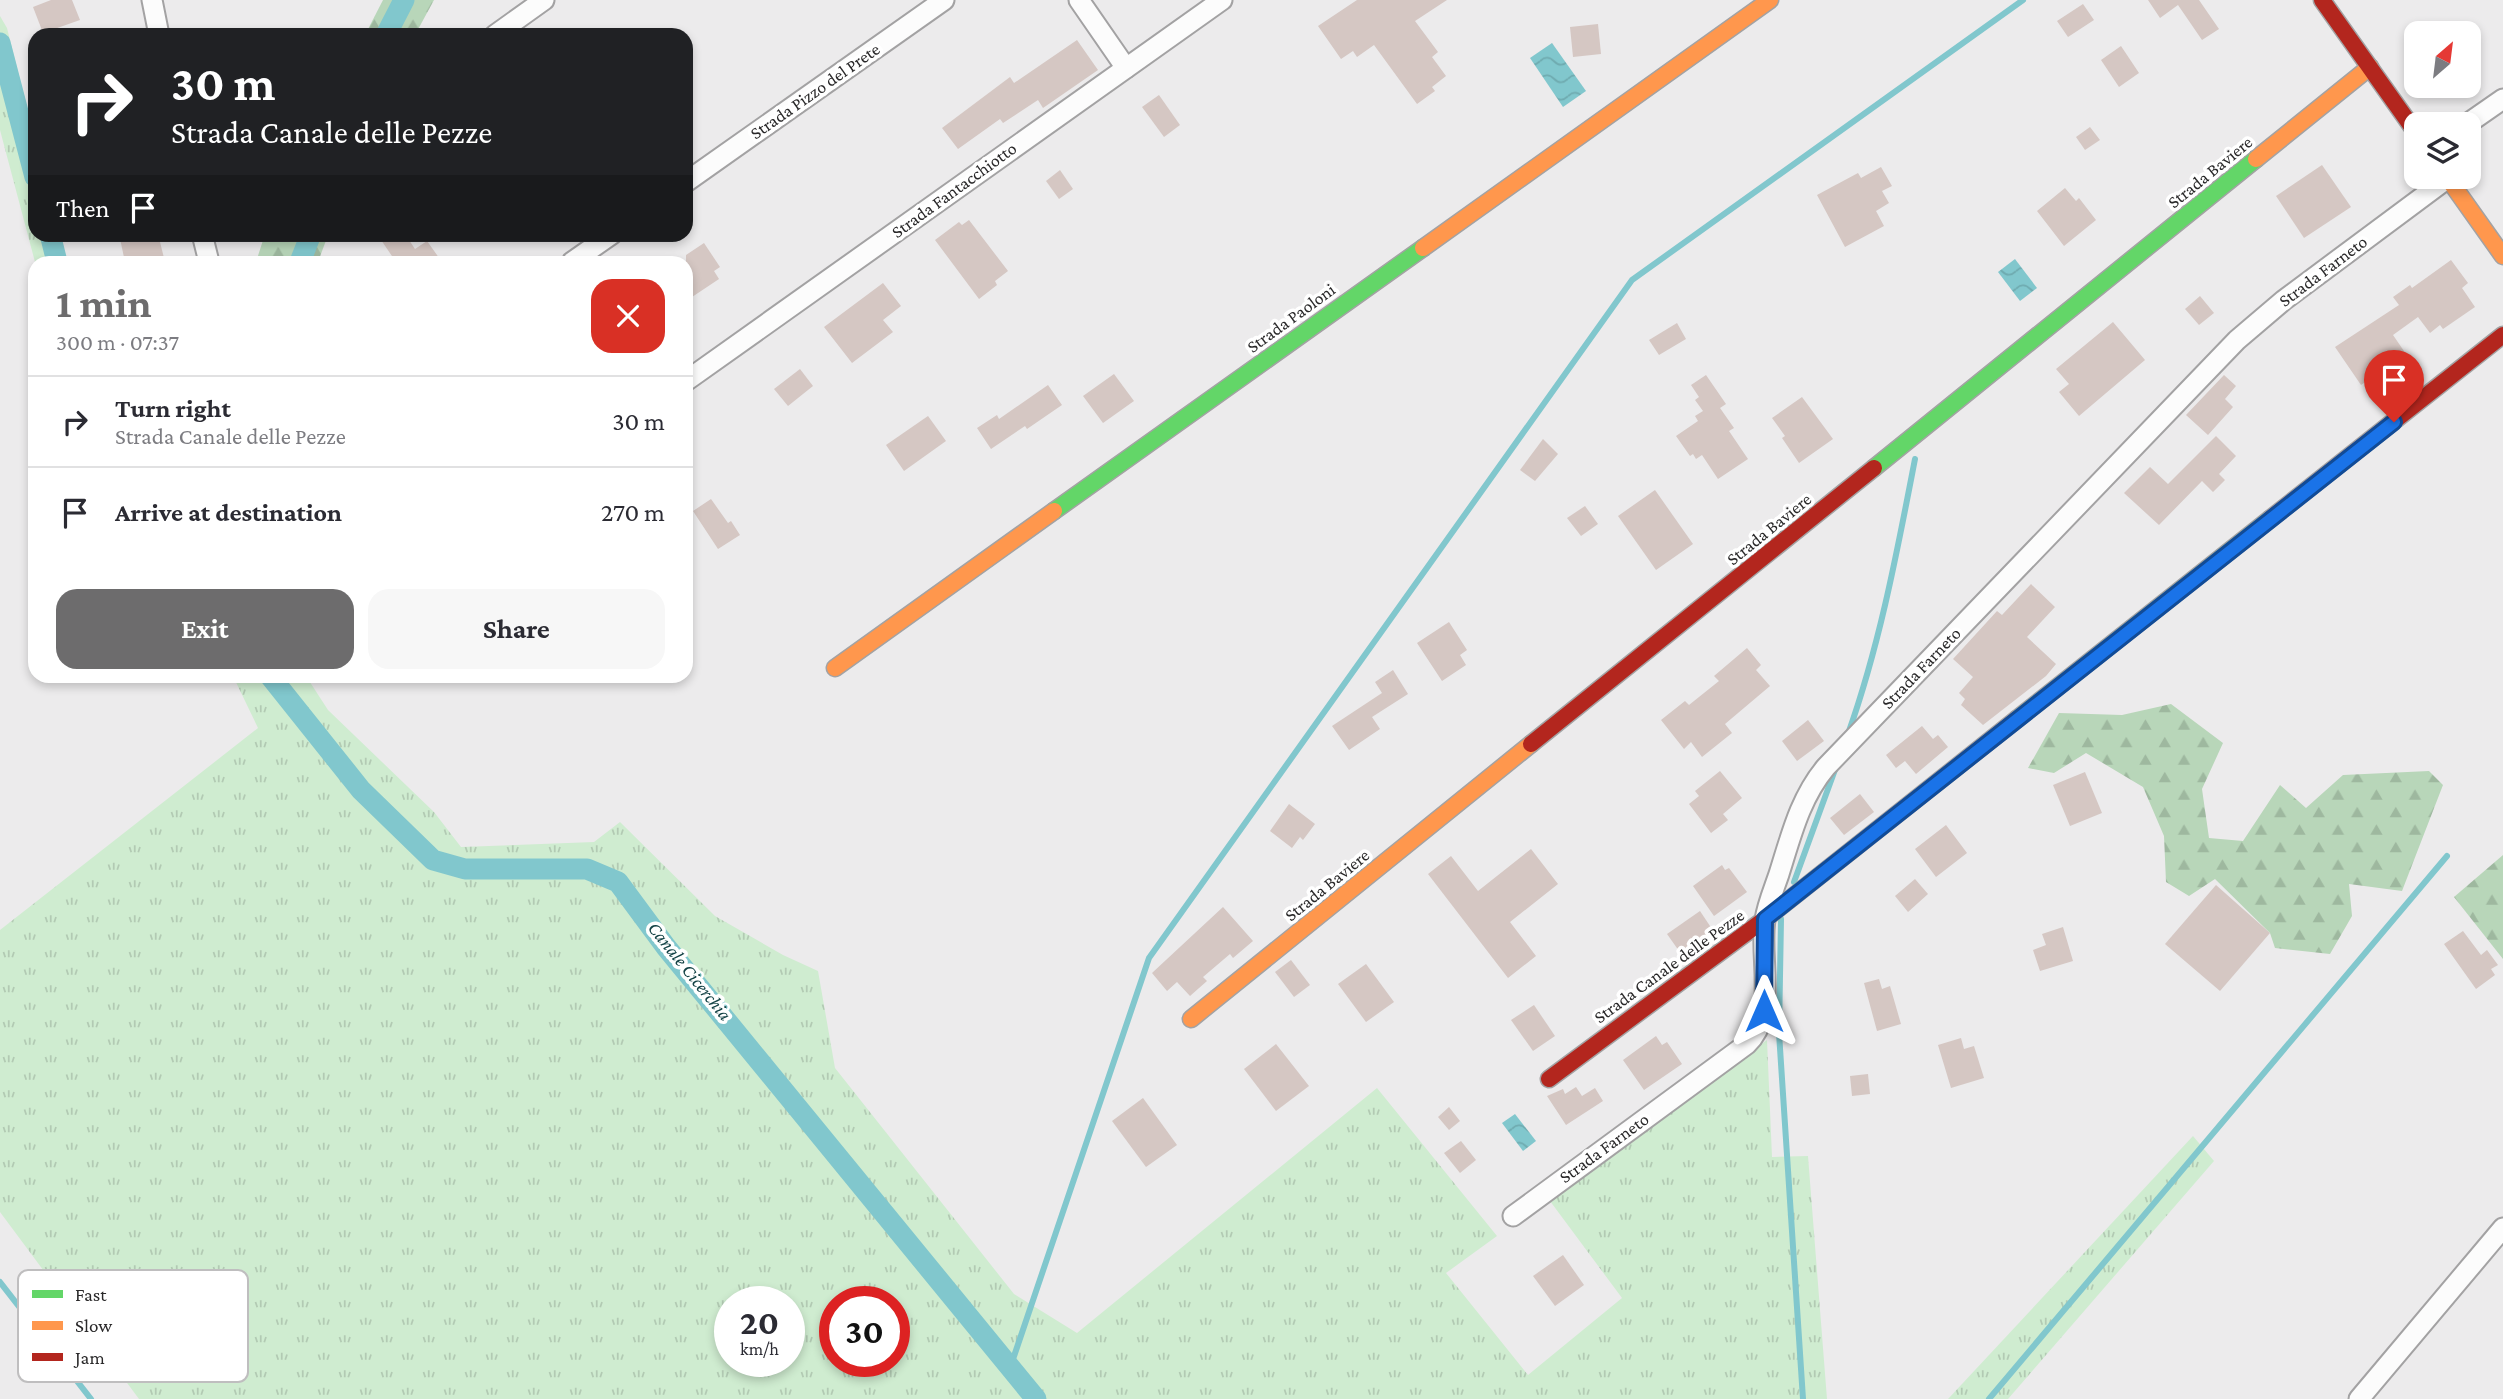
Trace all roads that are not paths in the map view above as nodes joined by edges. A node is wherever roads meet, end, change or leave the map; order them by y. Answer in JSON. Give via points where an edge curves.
{"nodes":[{"id":1,"x":152,"y":0,"type":"edge"},
{"id":2,"x":544,"y":0,"type":"edge"},
{"id":3,"x":944,"y":0,"type":"edge"},
{"id":4,"x":1079,"y":0,"type":"edge"},
{"id":5,"x":1222,"y":0,"type":"edge"},
{"id":6,"x":1770,"y":0,"type":"edge"},
{"id":7,"x":2322,"y":0,"type":"edge"},
{"id":8,"x":158,"y":28,"type":"edge"},
{"id":9,"x":505,"y":28,"type":"edge"},
{"id":10,"x":2370,"y":67,"type":"junction"},
{"id":11,"x":1126,"y":68,"type":"junction"},
{"id":12,"x":2503,"y":99,"type":"edge"},
{"id":13,"x":2481,"y":114,"type":"edge"},
{"id":14,"x":2404,"y":115,"type":"edge"},
{"id":15,"x":693,"y":177,"type":"edge"},
{"id":16,"x":2432,"y":189,"type":"edge"},
{"id":17,"x":2456,"y":189,"type":"edge"},
{"id":18,"x":601,"y":242,"type":"edge"},
{"id":19,"x":581,"y":256,"type":"edge"},
{"id":20,"x":2503,"y":256,"type":"edge"},
{"id":21,"x":2503,"y":335,"type":"edge"},
{"id":22,"x":693,"y":377,"type":"edge"},
{"id":23,"x":835,"y":668,"type":"dead end"},
{"id":24,"x":1765,"y":919,"type":"junction"},
{"id":25,"x":1191,"y":1019,"type":"dead end"},
{"id":26,"x":1549,"y":1079,"type":"dead end"},
{"id":27,"x":1513,"y":1216,"type":"dead end"},
{"id":28,"x":2503,"y":1228,"type":"edge"},
{"id":29,"x":2359,"y":1399,"type":"edge"}],
"edges":[{"from":1,"to":8,"type":"street"},
{"from":2,"to":9,"type":"street"},
{"from":3,"to":15,"type":"street","name":"Strada Pizzo del Prete"},
{"from":4,"to":11,"type":"street"},
{"from":5,"to":11,"type":"street","name":"Strada Fantacchiotto"},
{"from":6,"to":23,"type":"street","name":"Strada Paoloni"},
{"from":7,"to":10,"type":"street"},
{"from":10,"to":14,"type":"street"},
{"from":10,"to":25,"type":"street","name":"Strada Baviere"},
{"from":11,"to":22,"type":"street","name":"Strada Fantacchiotto"},
{"from":12,"to":13,"type":"street"},
{"from":16,"to":24,"type":"street","name":"Strada Farneto","via":[[2246,331],[1833,760],[1802,802]]},
{"from":17,"to":20,"type":"street"},
{"from":18,"to":19,"type":"street"},
{"from":21,"to":24,"type":"street","name":"Strada Canale delle Pezze"},
{"from":24,"to":26,"type":"street","name":"Strada Canale delle Pezze"},
{"from":24,"to":27,"type":"street","name":"Strada Farneto","via":[[1764,1011],[1753,1038]]},
{"from":28,"to":29,"type":"street"}]}
